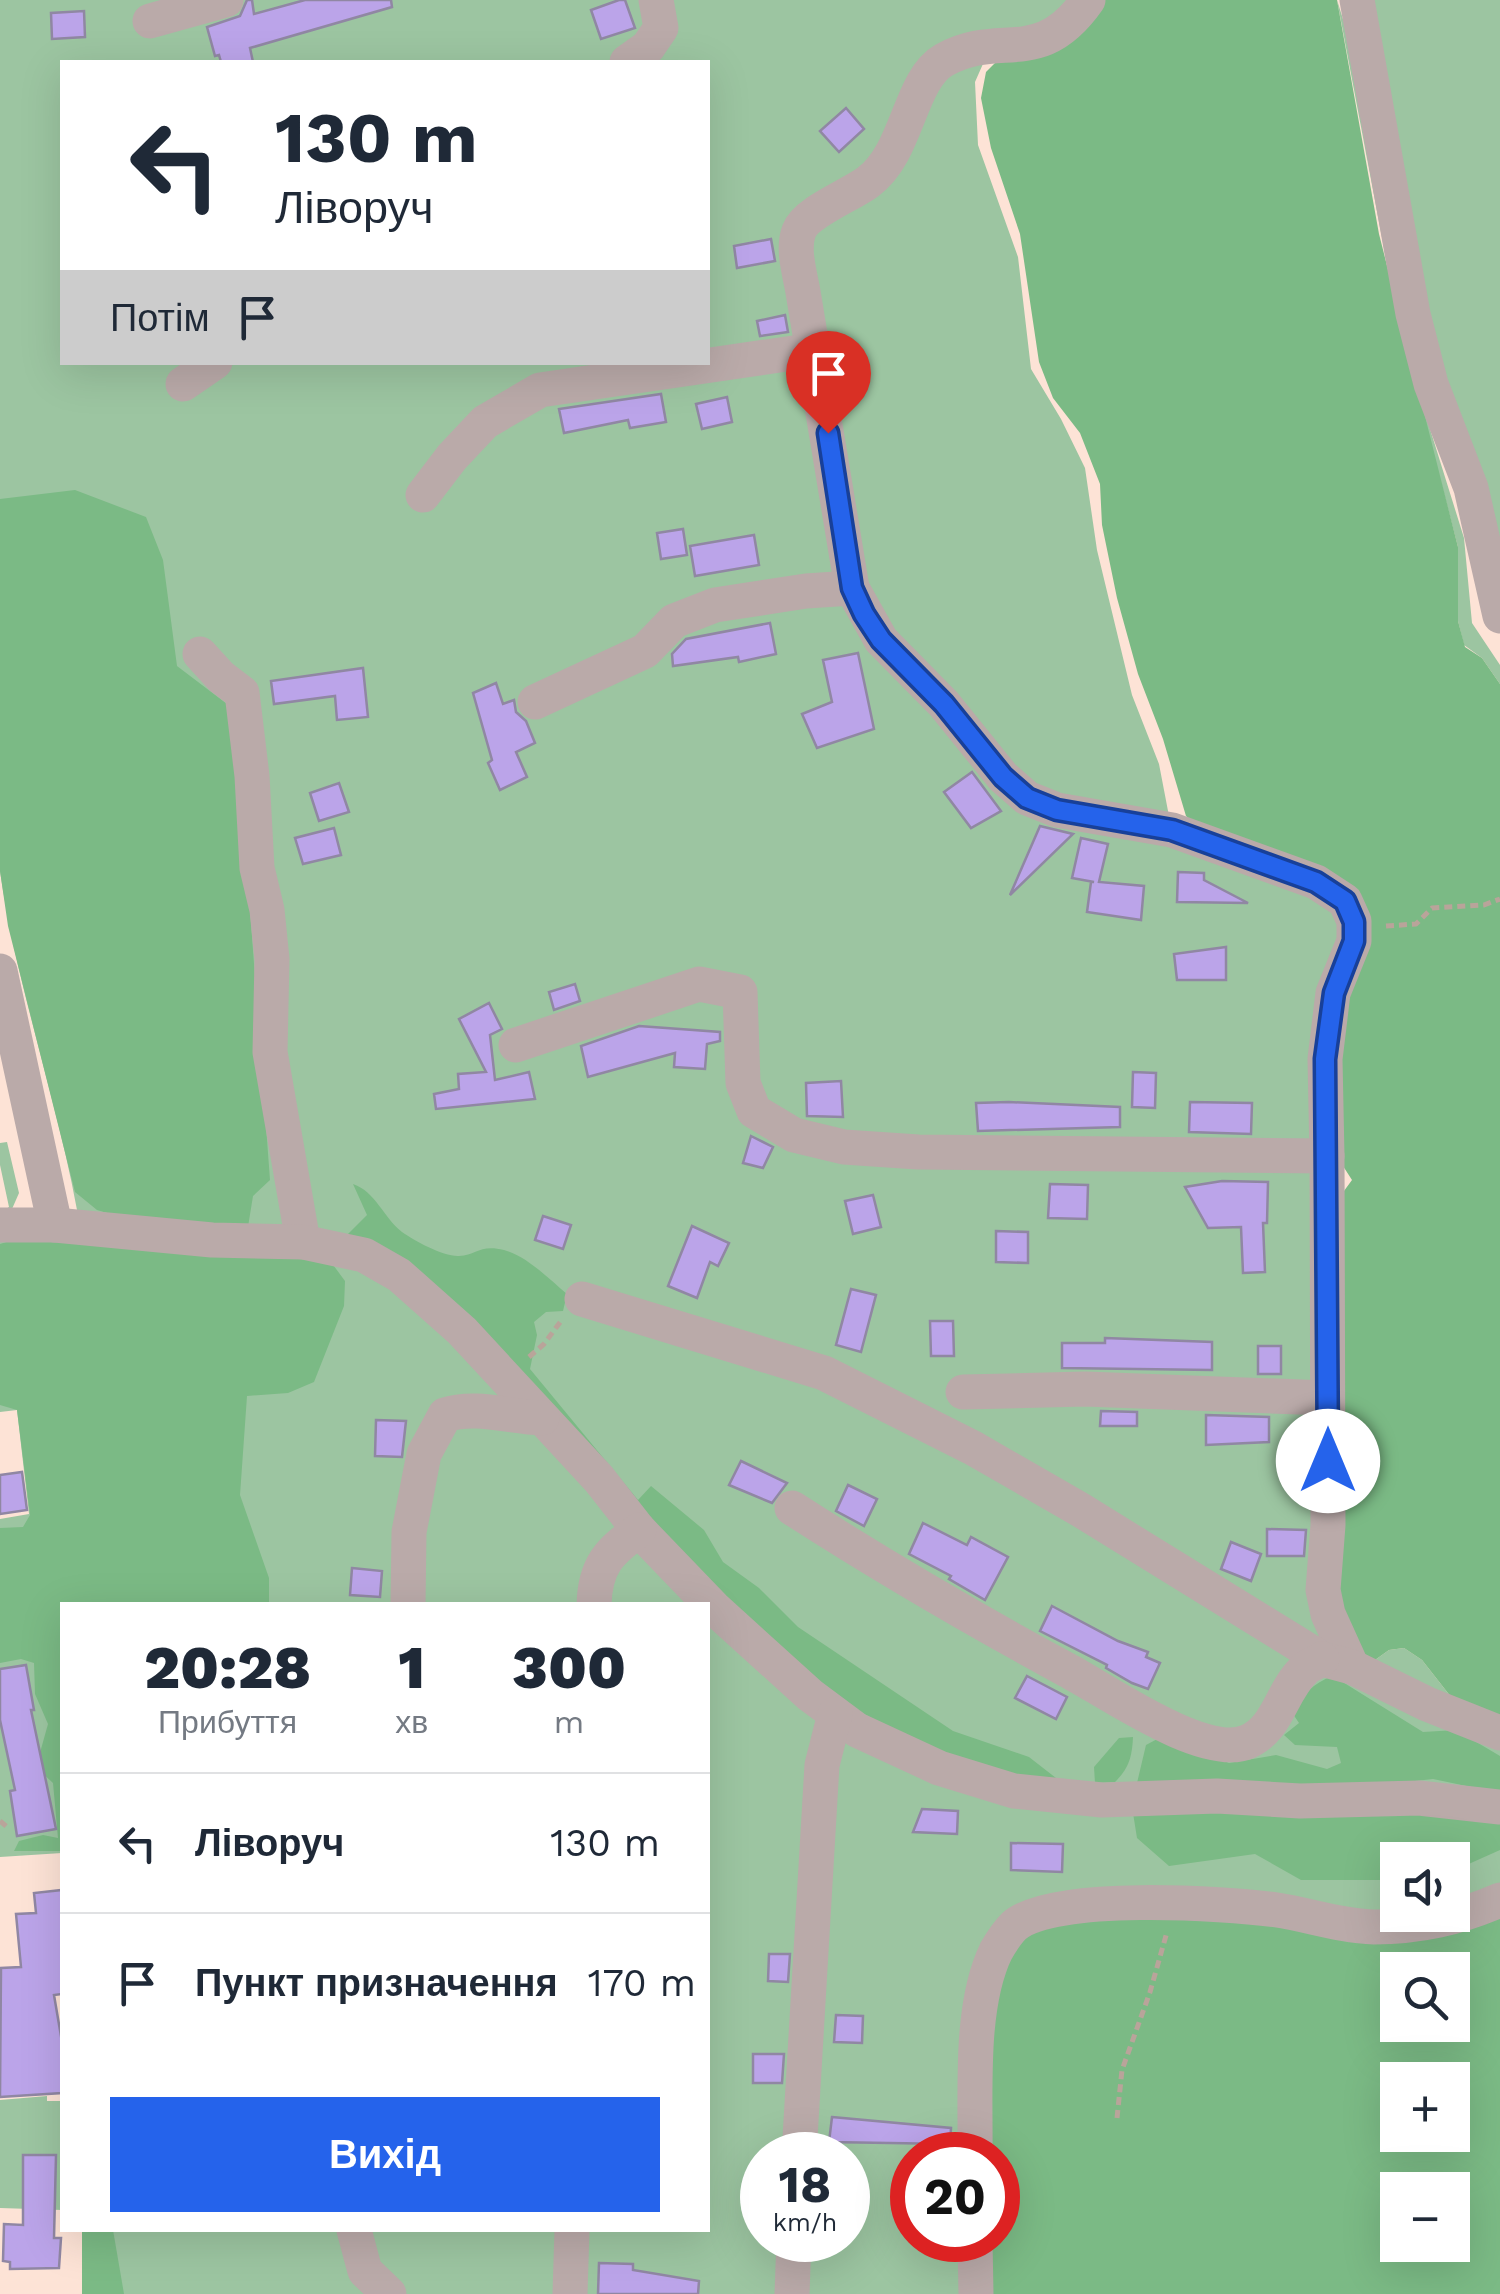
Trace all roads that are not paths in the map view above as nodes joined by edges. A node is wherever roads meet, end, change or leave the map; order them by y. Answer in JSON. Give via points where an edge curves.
{"nodes":[{"id":1,"x":226,"y":0,"type":"edge"},
{"id":2,"x":656,"y":0,"type":"edge"},
{"id":3,"x":1088,"y":0,"type":"edge"},
{"id":4,"x":1357,"y":0,"type":"edge"},
{"id":5,"x":150,"y":21,"type":"dead end"},
{"id":6,"x":630,"y":60,"type":"edge"},
{"id":7,"x":814,"y":350,"type":"junction"},
{"id":8,"x":211,"y":365,"type":"edge"},
{"id":9,"x":183,"y":384,"type":"dead end"},
{"id":10,"x":422,"y":495,"type":"dead end"},
{"id":11,"x":852,"y":588,"type":"junction"},
{"id":12,"x":1500,"y":616,"type":"edge"},
{"id":13,"x":200,"y":654,"type":"dead end"},
{"id":14,"x":534,"y":702,"type":"dead end"},
{"id":15,"x":0,"y":971,"type":"edge"},
{"id":16,"x":516,"y":1045,"type":"dead end"},
{"id":17,"x":1327,"y":1156,"type":"junction"},
{"id":18,"x":0,"y":1225,"type":"edge"},
{"id":19,"x":56,"y":1225,"type":"junction"},
{"id":20,"x":303,"y":1242,"type":"junction"},
{"id":21,"x":582,"y":1299,"type":"road end"},
{"id":22,"x":963,"y":1392,"type":"dead end"},
{"id":23,"x":1327,"y":1398,"type":"junction"},
{"id":24,"x":542,"y":1418,"type":"junction"},
{"id":25,"x":792,"y":1508,"type":"dead end"},
{"id":26,"x":639,"y":1530,"type":"junction"},
{"id":27,"x":408,"y":1602,"type":"edge"},
{"id":28,"x":594,"y":1602,"type":"edge"},
{"id":29,"x":708,"y":1602,"type":"edge"},
{"id":30,"x":710,"y":1604,"type":"edge"},
{"id":31,"x":1337,"y":1663,"type":"junction"},
{"id":32,"x":835,"y":1714,"type":"junction"},
{"id":33,"x":1500,"y":1733,"type":"edge"},
{"id":34,"x":1500,"y":1807,"type":"edge"},
{"id":35,"x":1500,"y":1900,"type":"edge"},
{"id":36,"x":800,"y":2132,"type":"edge"},
{"id":37,"x":975,"y":2132,"type":"edge"},
{"id":38,"x":355,"y":2232,"type":"edge"},
{"id":39,"x":572,"y":2232,"type":"edge"},
{"id":40,"x":793,"y":2262,"type":"edge"},
{"id":41,"x":975,"y":2262,"type":"edge"},
{"id":42,"x":388,"y":2294,"type":"edge"},
{"id":43,"x":570,"y":2294,"type":"edge"},
{"id":44,"x":792,"y":2294,"type":"edge"},
{"id":45,"x":976,"y":2294,"type":"edge"}],
"edges":[{"from":1,"to":5,"type":"lane"},
{"from":2,"to":6,"type":"lane","via":[[661,28]]},
{"from":3,"to":7,"type":"lane","via":[[1071,24],[1051,36],[969,52],[930,71],[886,164],[799,229]]},
{"from":4,"to":12,"type":"lane","via":[[1413,314],[1431,384],[1471,488]]},
{"from":7,"to":10,"type":"lane","via":[[540,390],[486,422]]},
{"from":7,"to":11,"type":"lane"},
{"from":8,"to":9,"type":"lane"},
{"from":11,"to":14,"type":"lane","via":[[715,605],[674,621],[645,651]]},
{"from":11,"to":17,"type":"lane","via":[[881,640],[1027,798],[1057,810],[1172,830],[1316,882],[1345,901],[1354,941],[1334,993],[1325,1059]]},
{"from":13,"to":20,"type":"lane","via":[[242,693],[272,959],[270,1052]]},
{"from":15,"to":19,"type":"lane"},
{"from":16,"to":17,"type":"lane","via":[[698,984],[740,992],[743,1084],[754,1111],[794,1135],[844,1148],[918,1152]]},
{"from":17,"to":23,"type":"lane"},
{"from":18,"to":19,"type":"lane"},
{"from":19,"to":20,"type":"lane"},
{"from":20,"to":24,"type":"lane","via":[[364,1255],[400,1276]]},
{"from":21,"to":31,"type":"lane","via":[[824,1373],[1004,1466]]},
{"from":22,"to":23,"type":"lane"},
{"from":23,"to":31,"type":"lane","via":[[1323,1590]]},
{"from":24,"to":26,"type":"lane"},
{"from":24,"to":27,"type":"lane","via":[[467,1408],[445,1415],[424,1454],[410,1532]]},
{"from":25,"to":31,"type":"lane","via":[[974,1621],[1195,1737],[1247,1742],[1269,1726],[1303,1671]]},
{"from":26,"to":28,"type":"lane","via":[[609,1551]]},
{"from":26,"to":29,"type":"lane"},
{"from":30,"to":32,"type":"lane"},
{"from":31,"to":33,"type":"lane"},
{"from":32,"to":34,"type":"lane","via":[[939,1768],[1014,1790],[1102,1800],[1419,1798]]},
{"from":32,"to":36,"type":"lane","via":[[822,1765]]},
{"from":35,"to":37,"type":"lane","via":[[1432,1924],[1370,1927],[1276,1910],[1174,1905],[1082,1904],[1044,1912],[1015,1925],[996,1951],[982,1996]]},
{"from":38,"to":42,"type":"lane","via":[[365,2271]]},
{"from":39,"to":43,"type":"lane"},
{"from":40,"to":44,"type":"lane"},
{"from":41,"to":45,"type":"lane"}]}
